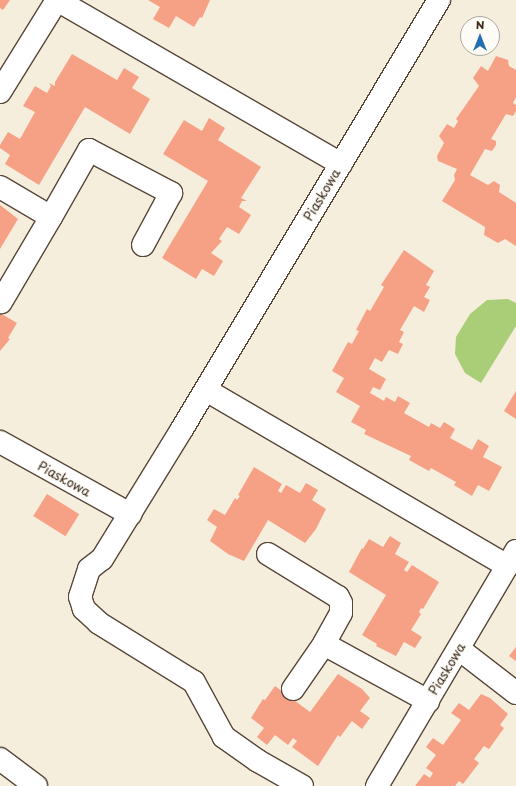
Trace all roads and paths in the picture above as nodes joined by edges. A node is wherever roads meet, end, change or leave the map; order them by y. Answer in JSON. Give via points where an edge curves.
{"nodes":[{"id":1,"x":57,"y":0,"type":"edge"},
{"id":2,"x":439,"y":0,"type":"edge"},
{"id":3,"x":7,"y":63,"type":"edge"},
{"id":4,"x":0,"y":92,"type":"edge"},
{"id":5,"x":341,"y":164,"type":"junction"},
{"id":6,"x":0,"y":187,"type":"edge"},
{"id":7,"x":51,"y":217,"type":"junction"},
{"id":8,"x":142,"y":245,"type":"dead end"},
{"id":9,"x":1,"y":302,"type":"dead end"},
{"id":10,"x":206,"y":390,"type":"junction"},
{"id":11,"x":0,"y":442,"type":"edge"},
{"id":12,"x":130,"y":514,"type":"junction"},
{"id":13,"x":268,"y":554,"type":"dead end"},
{"id":14,"x":511,"y":558,"type":"edge"},
{"id":15,"x":324,"y":644,"type":"junction"},
{"id":16,"x":459,"y":649,"type":"junction"},
{"id":17,"x":293,"y":688,"type":"dead end"},
{"id":18,"x":516,"y":693,"type":"edge"},
{"id":19,"x":428,"y":701,"type":"junction"},
{"id":20,"x":0,"y":759,"type":"edge"},
{"id":21,"x":36,"y":786,"type":"edge"},
{"id":22,"x":302,"y":786,"type":"edge"},
{"id":23,"x":377,"y":786,"type":"edge"}],
"edges":[{"from":1,"to":3,"type":"street"},
{"from":1,"to":5,"type":"street"},
{"from":2,"to":5,"type":"street","name":"Piaskowa"},
{"from":3,"to":4,"type":"street"},
{"from":5,"to":10,"type":"street","name":"Piaskowa"},
{"from":6,"to":7,"type":"street"},
{"from":7,"to":8,"type":"street","via":[[89,150],[171,193]]},
{"from":7,"to":9,"type":"street"},
{"from":10,"to":12,"type":"street","name":"Piaskowa"},
{"from":10,"to":14,"type":"street"},
{"from":11,"to":12,"type":"street","name":"Piaskowa"},
{"from":12,"to":22,"type":"street","name":"Piaskowa","via":[[102,559],[89,569],[80,597],[84,609],[99,623],[194,682],[224,737],[258,761]]},
{"from":13,"to":15,"type":"street","via":[[338,597],[341,613]]},
{"from":14,"to":16,"type":"street","name":"Piaskowa"},
{"from":15,"to":17,"type":"street"},
{"from":15,"to":19,"type":"street"},
{"from":16,"to":18,"type":"street"},
{"from":16,"to":19,"type":"street","name":"Piaskowa"},
{"from":19,"to":23,"type":"street","name":"Piaskowa"},
{"from":20,"to":21,"type":"street"}]}
